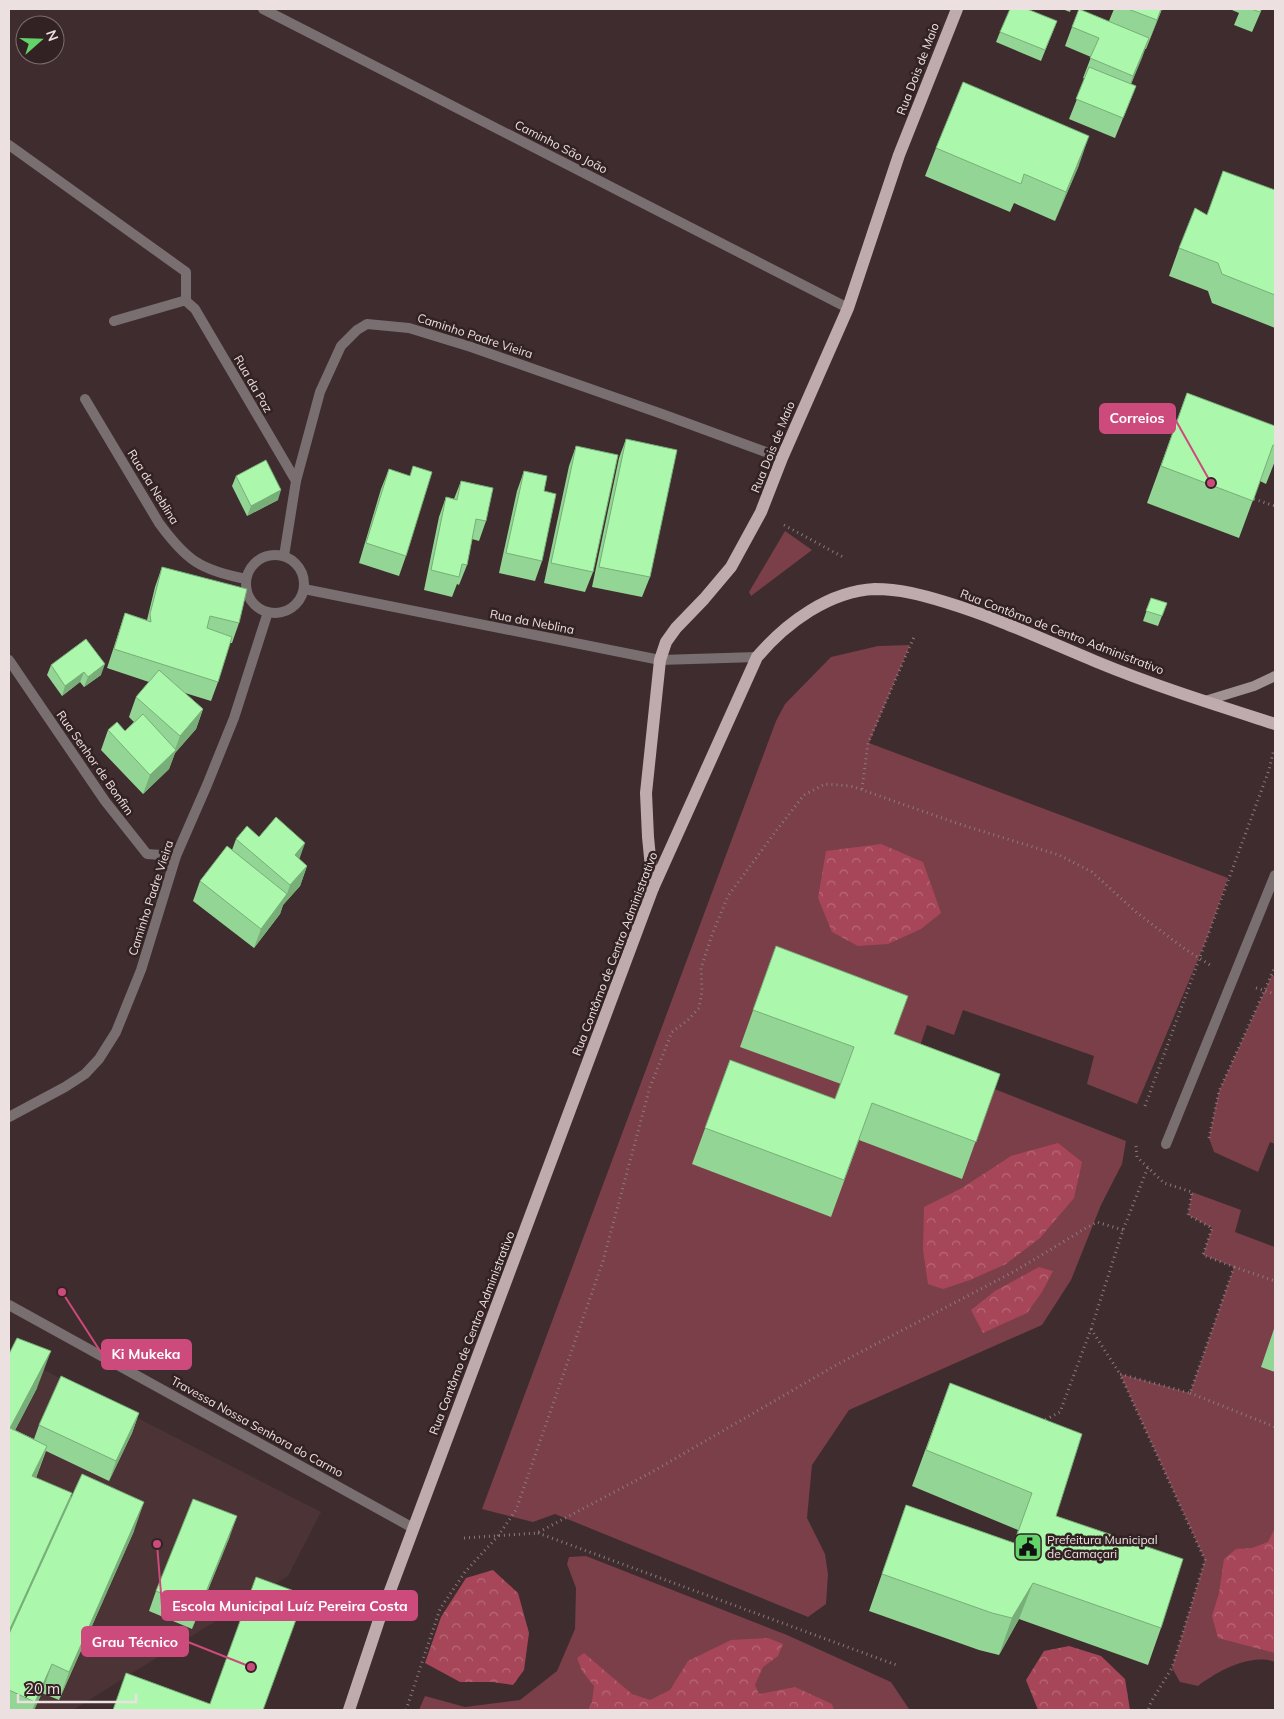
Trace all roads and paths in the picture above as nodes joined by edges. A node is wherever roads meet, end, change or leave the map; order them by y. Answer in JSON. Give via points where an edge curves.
{"nodes":[{"id":1,"x":263,"y":9,"type":"edge"},
{"id":2,"x":956,"y":9,"type":"edge"},
{"id":3,"x":9,"y":145,"type":"edge"},
{"id":4,"x":186,"y":301,"type":"junction"},
{"id":5,"x":848,"y":308,"type":"junction"},
{"id":6,"x":114,"y":321,"type":"dead end"},
{"id":7,"x":85,"y":399,"type":"dead end"},
{"id":8,"x":782,"y":458,"type":"junction"},
{"id":9,"x":296,"y":481,"type":"junction"},
{"id":10,"x":1254,"y":499,"type":"edge"},
{"id":11,"x":1275,"y":506,"type":"edge"},
{"id":12,"x":778,"y":521,"type":"dead end"},
{"id":13,"x":284,"y":556,"type":"junction"},
{"id":14,"x":843,"y":557,"type":"dead end"},
{"id":15,"x":246,"y":579,"type":"junction"},
{"id":16,"x":304,"y":588,"type":"junction"},
{"id":17,"x":268,"y":612,"type":"junction"},
{"id":18,"x":914,"y":637,"type":"dead end"},
{"id":19,"x":757,"y":657,"type":"junction"},
{"id":20,"x":9,"y":660,"type":"edge"},
{"id":21,"x":660,"y":660,"type":"junction"},
{"id":22,"x":1275,"y":676,"type":"edge"},
{"id":23,"x":1205,"y":701,"type":"junction"},
{"id":24,"x":1275,"y":724,"type":"edge"},
{"id":25,"x":1275,"y":746,"type":"edge"},
{"id":26,"x":862,"y":789,"type":"junction"},
{"id":27,"x":176,"y":856,"type":"junction"},
{"id":28,"x":1275,"y":875,"type":"edge"},
{"id":29,"x":653,"y":888,"type":"junction"},
{"id":30,"x":1271,"y":898,"type":"edge"},
{"id":31,"x":1199,"y":959,"type":"junction"},
{"id":32,"x":1275,"y":967,"type":"edge"},
{"id":33,"x":1145,"y":1106,"type":"dead end"},
{"id":34,"x":9,"y":1116,"type":"edge"},
{"id":35,"x":1209,"y":1138,"type":"dead end"},
{"id":36,"x":1166,"y":1144,"type":"dead end"},
{"id":37,"x":1136,"y":1146,"type":"dead end"},
{"id":38,"x":1148,"y":1167,"type":"junction"},
{"id":39,"x":1123,"y":1230,"type":"junction"},
{"id":40,"x":1234,"y":1267,"type":"junction"},
{"id":41,"x":1275,"y":1281,"type":"edge"},
{"id":42,"x":9,"y":1305,"type":"edge"},
{"id":43,"x":1091,"y":1329,"type":"junction"},
{"id":44,"x":1120,"y":1374,"type":"junction"},
{"id":45,"x":1190,"y":1393,"type":"junction"},
{"id":46,"x":1275,"y":1427,"type":"edge"},
{"id":47,"x":1037,"y":1430,"type":"edge"},
{"id":48,"x":414,"y":1528,"type":"junction"},
{"id":49,"x":537,"y":1533,"type":"junction"},
{"id":50,"x":498,"y":1536,"type":"junction"},
{"id":51,"x":464,"y":1538,"type":"dead end"},
{"id":52,"x":899,"y":1666,"type":"dead end"},
{"id":53,"x":349,"y":1710,"type":"edge"},
{"id":54,"x":406,"y":1710,"type":"edge"},
{"id":55,"x":1148,"y":1710,"type":"edge"}],
"edges":[{"from":1,"to":5,"type":"street","name":"Caminho São João"},
{"from":2,"to":5,"type":"main road","name":"Rua Dois de Maio","via":[[900,155]]},
{"from":3,"to":4,"type":"street","via":[[186,272]]},
{"from":4,"to":6,"type":"street"},
{"from":4,"to":9,"type":"street","name":"Rua da Paz","via":[[195,309]]},
{"from":5,"to":8,"type":"main road","name":"Rua Dois de Maio"},
{"from":7,"to":15,"type":"street","name":"Rua da Neblina","via":[[172,541],[187,557],[203,566]]},
{"from":8,"to":9,"type":"street","name":"Caminho Padre Vieira","via":[[471,347],[409,328],[367,324],[341,346],[332,363],[320,392]]},
{"from":8,"to":21,"type":"main road","name":"Rua Dois de Maio","via":[[762,512],[731,567],[676,628],[666,642]]},
{"from":9,"to":13,"type":"street","name":"Caminho Padre Vieira"},
{"from":10,"to":11,"type":"path"},
{"from":12,"to":14,"type":"path"},
{"from":13,"to":15,"type":"street","via":[[266,556],[256,561]]},
{"from":13,"to":16,"type":"street","via":[[297,565],[303,575]]},
{"from":15,"to":17,"type":"street","via":[[252,602]]},
{"from":16,"to":17,"type":"street","via":[[293,607],[283,612]]},
{"from":16,"to":21,"type":"street","name":"Rua da Neblina"},
{"from":17,"to":27,"type":"street","name":"Caminho Padre Vieira","via":[[234,718]]},
{"from":18,"to":26,"type":"path","via":[[868,743]]},
{"from":19,"to":21,"type":"street","name":"Rua da Neblina"},
{"from":19,"to":23,"type":"main road","name":"Rua Contôrno de Centro Administrativo","via":[[784,629],[825,603],[846,594],[874,589],[908,591],[1014,626],[1098,663]]},
{"from":19,"to":29,"type":"main road","name":"Rua Contôrno de Centro Administrativo"},
{"from":20,"to":27,"type":"street","name":"Rua Senhor de Bonfim","via":[[105,801],[147,854]]},
{"from":21,"to":29,"type":"main road","name":"Rua Dois de Maio","via":[[646,794]]},
{"from":22,"to":23,"type":"main road"},
{"from":23,"to":24,"type":"main road","name":"Rua Contôrno de Centro Administrativo"},
{"from":25,"to":31,"type":"path"},
{"from":26,"to":31,"type":"path","via":[[1058,855],[1092,872],[1136,912]]},
{"from":26,"to":50,"type":"path","via":[[825,784],[804,794],[728,896],[701,968],[699,1008],[672,1032],[650,1088],[585,1315],[516,1510]]},
{"from":27,"to":34,"type":"street","name":"Caminho Padre Vieira","via":[[141,970],[116,1032],[99,1059],[85,1074],[65,1087]]},
{"from":28,"to":30,"type":"street"},
{"from":29,"to":48,"type":"main road","name":"Rua Contôrno de Centro Administrativo"},
{"from":30,"to":36,"type":"street"},
{"from":31,"to":33,"type":"path"},
{"from":32,"to":35,"type":"path","via":[[1219,1091]]},
{"from":37,"to":38,"type":"path","via":[[1138,1157]]},
{"from":38,"to":39,"type":"path"},
{"from":38,"to":40,"type":"path","via":[[1164,1183],[1192,1192],[1188,1215],[1212,1228],[1203,1256]]},
{"from":39,"to":43,"type":"path"},
{"from":39,"to":49,"type":"path","via":[[1097,1222],[1015,1271],[838,1364],[652,1472]]},
{"from":40,"to":41,"type":"path"},
{"from":40,"to":45,"type":"path"},
{"from":42,"to":48,"type":"street","name":"Travessa Nossa Senhora do Carmo"},
{"from":43,"to":44,"type":"path"},
{"from":43,"to":47,"type":"path","via":[[1060,1412],[1040,1422]]},
{"from":44,"to":45,"type":"path"},
{"from":44,"to":55,"type":"path","via":[[1205,1560],[1172,1668]]},
{"from":45,"to":46,"type":"path"},
{"from":48,"to":53,"type":"main road","name":"Rua Contôrno de Centro Administrativo"},
{"from":49,"to":50,"type":"path"},
{"from":49,"to":52,"type":"path"},
{"from":50,"to":51,"type":"path"},
{"from":50,"to":54,"type":"path","via":[[465,1572],[440,1610]]}]}
